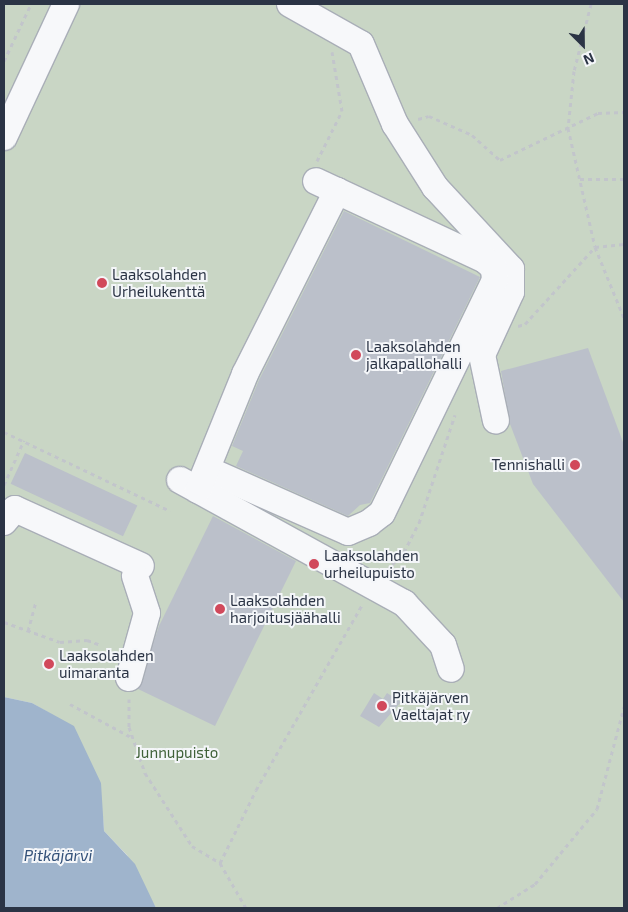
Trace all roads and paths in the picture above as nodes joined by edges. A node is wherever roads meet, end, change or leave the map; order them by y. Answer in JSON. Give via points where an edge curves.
{"nodes":[{"id":1,"x":31,"y":4,"type":"edge"},
{"id":2,"x":66,"y":4,"type":"edge"},
{"id":3,"x":290,"y":4,"type":"edge"},
{"id":4,"x":591,"y":4,"type":"edge"},
{"id":5,"x":331,"y":48,"type":"dead end"},
{"id":6,"x":4,"y":61,"type":"edge"},
{"id":7,"x":624,"y":112,"type":"edge"},
{"id":8,"x":395,"y":124,"type":"junction"},
{"id":9,"x":568,"y":128,"type":"junction"},
{"id":10,"x":4,"y":137,"type":"edge"},
{"id":11,"x":580,"y":179,"type":"junction"},
{"id":12,"x":624,"y":179,"type":"edge"},
{"id":13,"x":322,"y":180,"type":"junction"},
{"id":14,"x":624,"y":244,"type":"edge"},
{"id":15,"x":595,"y":247,"type":"junction"},
{"id":16,"x":624,"y":318,"type":"edge"},
{"id":17,"x":493,"y":332,"type":"junction"},
{"id":18,"x":458,"y":408,"type":"dead end"},
{"id":19,"x":496,"y":421,"type":"dead end"},
{"id":20,"x":4,"y":432,"type":"edge"},
{"id":21,"x":24,"y":440,"type":"junction"},
{"id":22,"x":195,"y":480,"type":"junction"},
{"id":23,"x":4,"y":485,"type":"edge"},
{"id":24,"x":170,"y":511,"type":"dead end"},
{"id":25,"x":4,"y":522,"type":"edge"},
{"id":26,"x":372,"y":586,"type":"junction"},
{"id":27,"x":36,"y":602,"type":"dead end"},
{"id":28,"x":4,"y":622,"type":"edge"},
{"id":29,"x":29,"y":628,"type":"junction"},
{"id":30,"x":101,"y":645,"type":"dead end"},
{"id":31,"x":451,"y":669,"type":"dead end"},
{"id":32,"x":129,"y":678,"type":"joint"},
{"id":33,"x":70,"y":704,"type":"dead end"},
{"id":34,"x":624,"y":707,"type":"edge"},
{"id":35,"x":132,"y":738,"type":"junction"},
{"id":36,"x":220,"y":863,"type":"junction"},
{"id":37,"x":246,"y":908,"type":"edge"},
{"id":38,"x":497,"y":908,"type":"edge"}],
"edges":[{"from":1,"to":6,"type":"path"},
{"from":2,"to":10,"type":"lane"},
{"from":3,"to":8,"type":"lane","via":[[361,44]]},
{"from":4,"to":9,"type":"path","via":[[574,71]]},
{"from":5,"to":13,"type":"path","via":[[342,111]]},
{"from":7,"to":9,"type":"path","via":[[598,113]]},
{"from":8,"to":9,"type":"path","via":[[430,116],[472,135],[500,160]]},
{"from":8,"to":17,"type":"lane","via":[[435,187],[510,269],[512,292]]},
{"from":9,"to":11,"type":"path"},
{"from":11,"to":12,"type":"path"},
{"from":11,"to":15,"type":"path"},
{"from":13,"to":22,"type":"lane","via":[[245,374]]},
{"from":13,"to":22,"type":"lane","via":[[485,260],[494,268],[495,280],[382,512],[369,524],[348,532]]},
{"from":14,"to":15,"type":"path"},
{"from":15,"to":16,"type":"path"},
{"from":15,"to":17,"type":"path","via":[[525,324]]},
{"from":17,"to":19,"type":"lane","via":[[482,355]]},
{"from":18,"to":26,"type":"path","via":[[419,523],[404,552]]},
{"from":20,"to":21,"type":"path"},
{"from":21,"to":23,"type":"path"},
{"from":21,"to":24,"type":"path"},
{"from":22,"to":26,"type":"lane"},
{"from":25,"to":32,"type":"lane","via":[[15,508],[138,571],[147,613]]},
{"from":26,"to":31,"type":"lane","via":[[404,603],[426,625],[443,645]]},
{"from":26,"to":36,"type":"path","via":[[256,790]]},
{"from":27,"to":29,"type":"path"},
{"from":28,"to":29,"type":"path"},
{"from":29,"to":30,"type":"path","via":[[60,642],[87,640]]},
{"from":32,"to":35,"type":"path"},
{"from":33,"to":35,"type":"path"},
{"from":34,"to":38,"type":"path","via":[[597,809],[535,884]]},
{"from":35,"to":36,"type":"path","via":[[145,773],[179,828],[192,846]]},
{"from":36,"to":37,"type":"path"}]}
